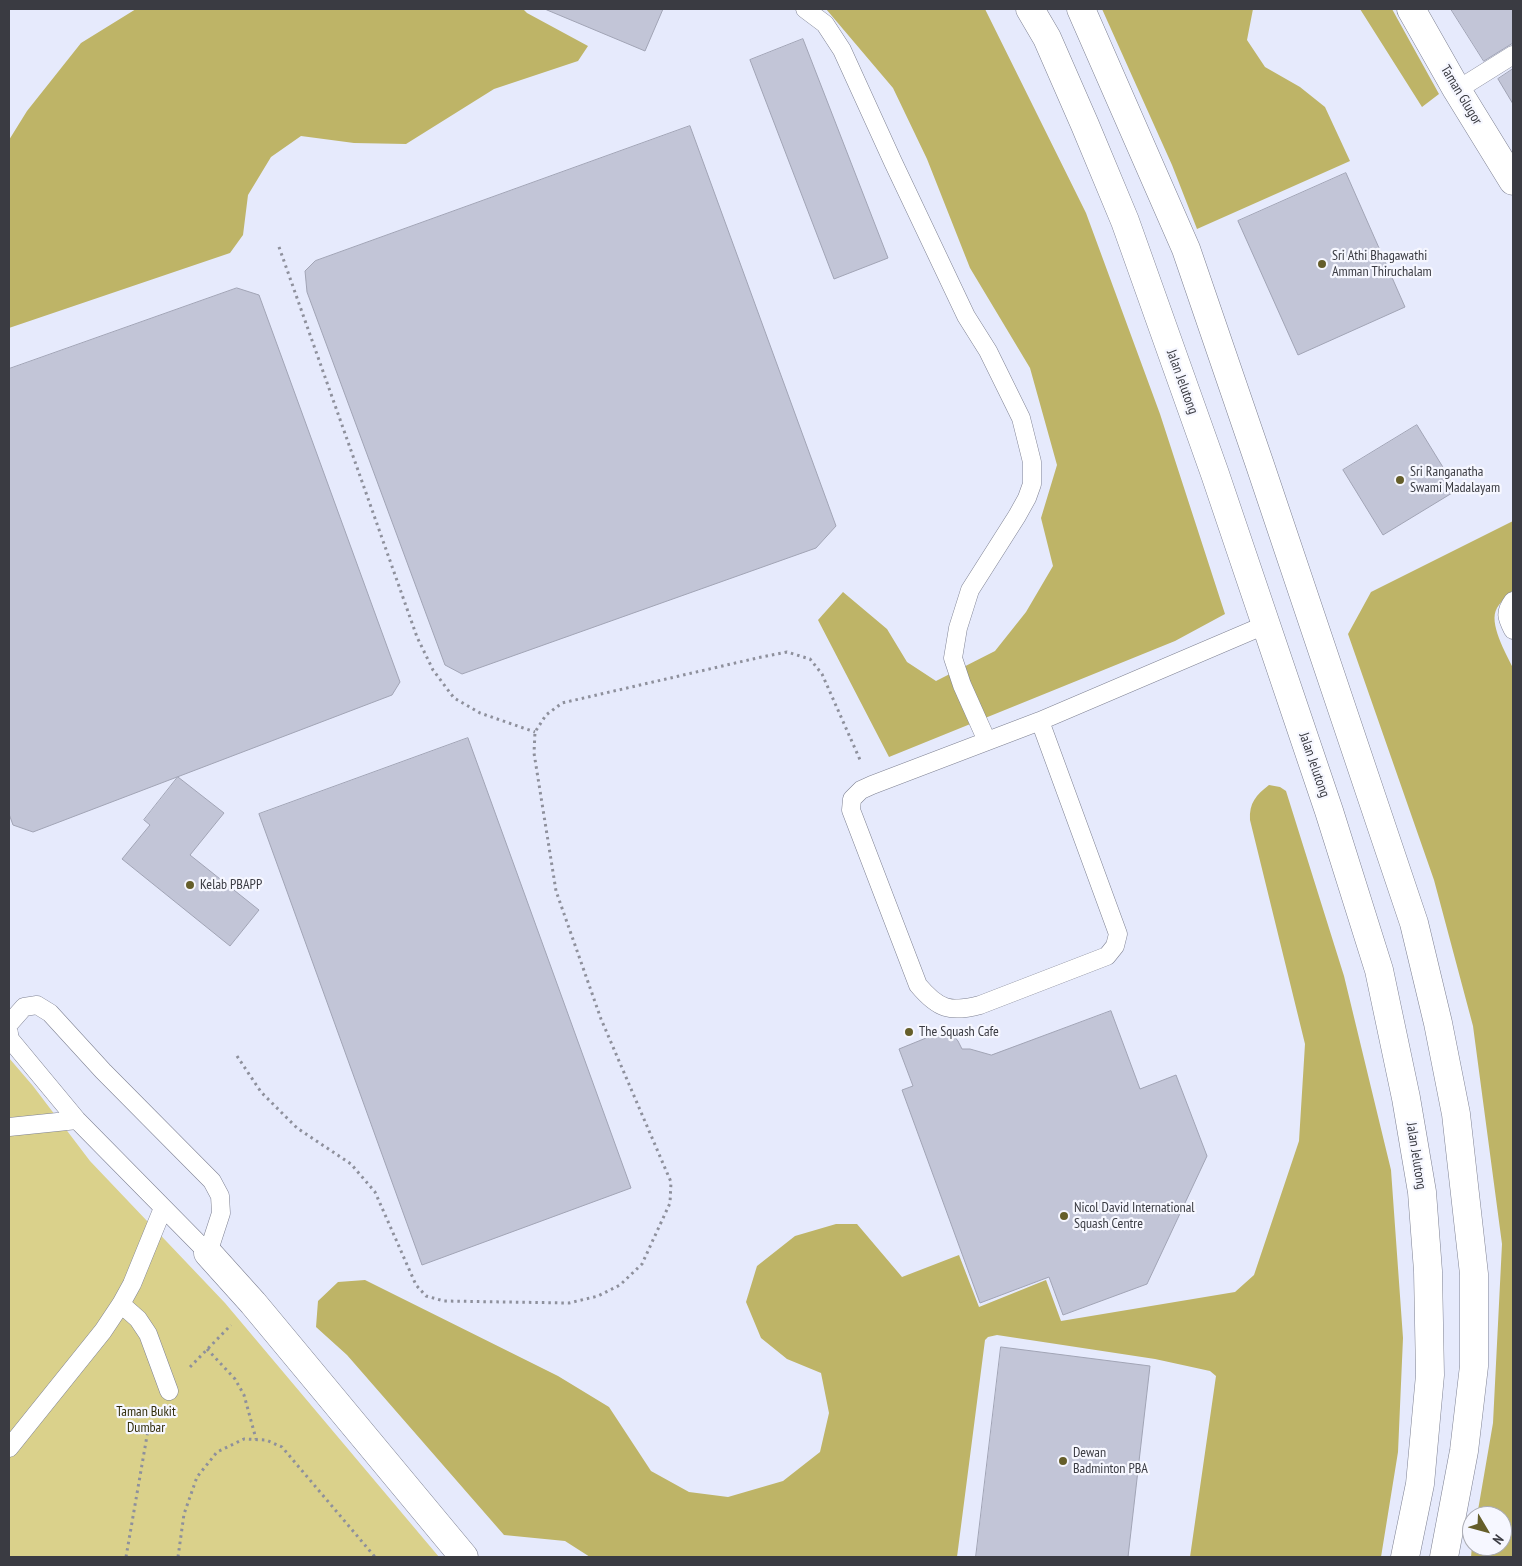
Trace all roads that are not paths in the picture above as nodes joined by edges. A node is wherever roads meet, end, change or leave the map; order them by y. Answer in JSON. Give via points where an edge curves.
{"nodes":[{"id":1,"x":805,"y":9,"type":"edge"},
{"id":2,"x":1030,"y":9,"type":"edge"},
{"id":3,"x":1081,"y":9,"type":"edge"},
{"id":4,"x":1411,"y":9,"type":"edge"},
{"id":5,"x":1513,"y":55,"type":"edge"},
{"id":6,"x":1457,"y":90,"type":"junction"},
{"id":7,"x":1513,"y":181,"type":"edge"},
{"id":8,"x":1513,"y":601,"type":"edge"},
{"id":9,"x":1266,"y":625,"type":"junction"},
{"id":10,"x":1513,"y":630,"type":"edge"},
{"id":11,"x":1040,"y":721,"type":"junction"},
{"id":12,"x":987,"y":741,"type":"junction"},
{"id":13,"x":9,"y":1024,"type":"edge"},
{"id":14,"x":9,"y":1033,"type":"edge"},
{"id":15,"x":77,"y":1120,"type":"junction"},
{"id":16,"x":9,"y":1127,"type":"edge"},
{"id":17,"x":163,"y":1208,"type":"junction"},
{"id":18,"x":208,"y":1253,"type":"junction"},
{"id":19,"x":121,"y":1304,"type":"junction"},
{"id":20,"x":169,"y":1391,"type":"dead end"},
{"id":21,"x":9,"y":1448,"type":"edge"},
{"id":22,"x":464,"y":1557,"type":"edge"},
{"id":23,"x":1405,"y":1557,"type":"edge"},
{"id":24,"x":1444,"y":1557,"type":"edge"}],
"edges":[{"from":1,"to":12,"type":"lane","via":[[825,24],[842,50],[966,316],[988,351],[1021,418],[1032,462],[1032,484],[1027,498],[970,590],[953,658]]},
{"from":2,"to":9,"type":"main road","name":"Jalan Jelutong","via":[[1051,47],[1125,221]]},
{"from":3,"to":24,"type":"main road","via":[[1186,249],[1414,923],[1436,1014],[1456,1114],[1474,1274],[1474,1366],[1464,1451]]},
{"from":4,"to":6,"type":"main road","name":"Taman Glugor"},
{"from":5,"to":6,"type":"lane"},
{"from":6,"to":7,"type":"main road","name":"Taman Glugor"},
{"from":8,"to":10,"type":"lane","via":[[1507,617]]},
{"from":9,"to":11,"type":"lane"},
{"from":9,"to":23,"type":"main road","name":"Jalan Jelutong","via":[[1378,970],[1406,1098],[1422,1192],[1428,1270],[1430,1375],[1420,1484]]},
{"from":11,"to":12,"type":"lane"},
{"from":11,"to":12,"type":"lane","via":[[1118,934],[1115,946],[1107,956],[963,1010],[948,1008],[931,1000],[918,985],[851,810],[852,799],[861,790]]},
{"from":13,"to":18,"type":"lane","via":[[24,1007],[37,1005],[50,1013],[212,1181],[220,1196],[221,1213]]},
{"from":14,"to":15,"type":"lane","via":[[9,1038]]},
{"from":15,"to":16,"type":"lane"},
{"from":15,"to":17,"type":"lane"},
{"from":17,"to":18,"type":"lane"},
{"from":17,"to":19,"type":"lane"},
{"from":18,"to":22,"type":"main road"},
{"from":19,"to":20,"type":"lane","via":[[138,1319],[148,1334]]},
{"from":19,"to":21,"type":"lane"}]}
